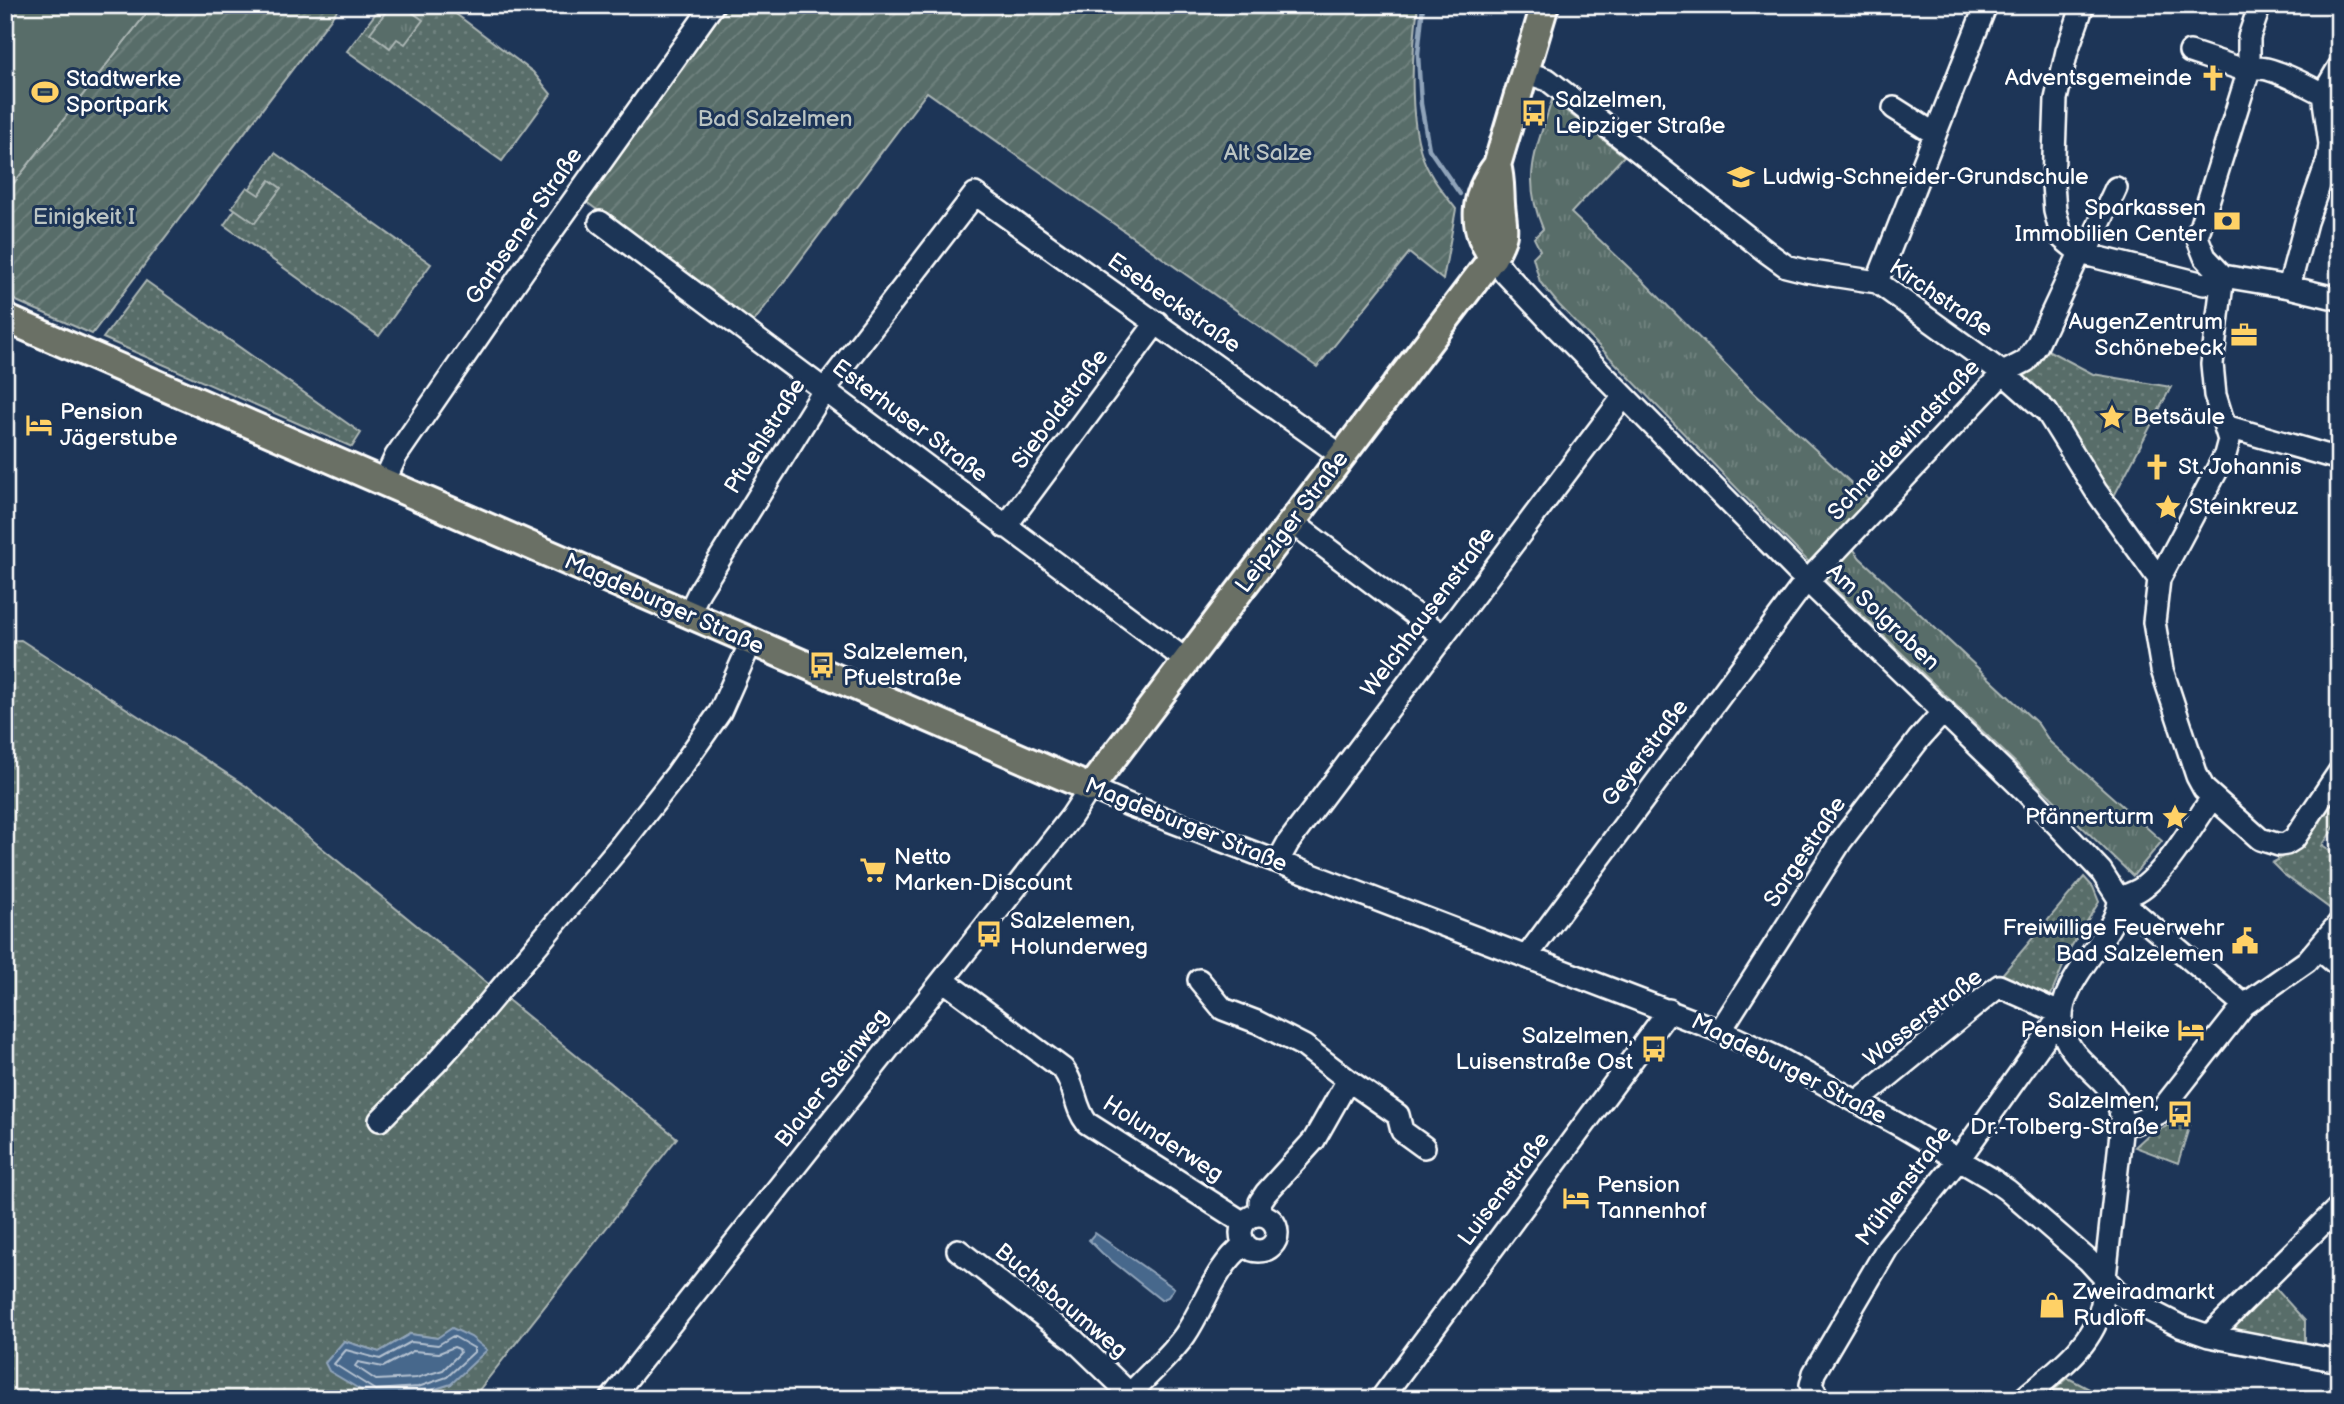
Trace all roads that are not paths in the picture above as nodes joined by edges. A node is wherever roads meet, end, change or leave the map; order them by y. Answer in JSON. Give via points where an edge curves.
{"nodes":[{"id":1,"x":713,"y":5,"type":"edge"},
{"id":2,"x":1545,"y":5,"type":"edge"},
{"id":3,"x":1986,"y":5,"type":"edge"},
{"id":4,"x":2083,"y":5,"type":"edge"},
{"id":5,"x":2260,"y":5,"type":"edge"},
{"id":6,"x":2190,"y":52,"type":"dead end"},
{"id":7,"x":2339,"y":67,"type":"edge"},
{"id":8,"x":2249,"y":71,"type":"junction"},
{"id":9,"x":1525,"y":72,"type":"junction"},
{"id":10,"x":2323,"y":94,"type":"junction"},
{"id":11,"x":1895,"y":108,"type":"dead end"},
{"id":12,"x":1935,"y":134,"type":"junction"},
{"id":13,"x":2333,"y":162,"type":"edge"},
{"id":14,"x":2116,"y":188,"type":"dead end"},
{"id":15,"x":975,"y":194,"type":"joint"},
{"id":16,"x":600,"y":222,"type":"dead end"},
{"id":17,"x":2080,"y":253,"type":"junction"},
{"id":18,"x":1493,"y":257,"type":"junction"},
{"id":19,"x":2223,"y":276,"type":"junction"},
{"id":20,"x":1877,"y":282,"type":"junction"},
{"id":21,"x":2290,"y":287,"type":"junction"},
{"id":22,"x":2339,"y":299,"type":"edge"},
{"id":23,"x":5,"y":318,"type":"edge"},
{"id":24,"x":1157,"y":322,"type":"junction"},
{"id":25,"x":2003,"y":373,"type":"junction"},
{"id":26,"x":825,"y":389,"type":"junction"},
{"id":27,"x":1624,"y":396,"type":"junction"},
{"id":28,"x":2225,"y":426,"type":"junction"},
{"id":29,"x":2337,"y":451,"type":"edge"},
{"id":30,"x":1342,"y":456,"type":"junction"},
{"id":31,"x":384,"y":482,"type":"junction"},
{"id":32,"x":1292,"y":522,"type":"junction"},
{"id":33,"x":1005,"y":527,"type":"junction"},
{"id":34,"x":2159,"y":579,"type":"junction"},
{"id":35,"x":1807,"y":582,"type":"junction"},
{"id":36,"x":688,"y":614,"type":"junction"},
{"id":37,"x":1443,"y":636,"type":"junction"},
{"id":38,"x":751,"y":642,"type":"junction"},
{"id":39,"x":1186,"y":661,"type":"junction"},
{"id":40,"x":1944,"y":711,"type":"junction"},
{"id":41,"x":2339,"y":772,"type":"edge"},
{"id":42,"x":1090,"y":788,"type":"junction"},
{"id":43,"x":2212,"y":798,"type":"junction"},
{"id":44,"x":1278,"y":861,"type":"junction"},
{"id":45,"x":2119,"y":899,"type":"junction"},
{"id":46,"x":2339,"y":923,"type":"edge"},
{"id":47,"x":2319,"y":949,"type":"junction"},
{"id":48,"x":1527,"y":956,"type":"junction"},
{"id":49,"x":2339,"y":966,"type":"edge"},
{"id":50,"x":943,"y":980,"type":"junction"},
{"id":51,"x":1199,"y":980,"type":"dead end"},
{"id":52,"x":2244,"y":1005,"type":"junction"},
{"id":53,"x":1669,"y":1010,"type":"junction"},
{"id":54,"x":2062,"y":1014,"type":"junction"},
{"id":55,"x":1720,"y":1031,"type":"junction"},
{"id":56,"x":1348,"y":1080,"type":"junction"},
{"id":57,"x":1857,"y":1102,"type":"junction"},
{"id":58,"x":380,"y":1121,"type":"dead end"},
{"id":59,"x":2122,"y":1124,"type":"junction"},
{"id":60,"x":1424,"y":1147,"type":"dead end"},
{"id":61,"x":1959,"y":1159,"type":"junction"},
{"id":62,"x":2339,"y":1207,"type":"edge"},
{"id":63,"x":1250,"y":1228,"type":"junction"},
{"id":64,"x":958,"y":1250,"type":"dead end"},
{"id":65,"x":2104,"y":1278,"type":"junction"},
{"id":66,"x":2209,"y":1336,"type":"junction"},
{"id":67,"x":2339,"y":1361,"type":"edge"},
{"id":68,"x":1128,"y":1396,"type":"edge"},
{"id":69,"x":611,"y":1399,"type":"edge"},
{"id":70,"x":1381,"y":1399,"type":"edge"},
{"id":71,"x":1819,"y":1399,"type":"edge"},
{"id":72,"x":2023,"y":1399,"type":"edge"}],
"edges":[{"from":1,"to":31,"type":"street","name":"Garbsener Straße","via":[[524,270],[396,456]]},
{"from":2,"to":9,"type":"main road","name":"Leipziger Straße"},
{"from":3,"to":12,"type":"street"},
{"from":4,"to":17,"type":"street","via":[[2056,99],[2053,184],[2062,238]]},
{"from":5,"to":8,"type":"street","via":[[2249,37]]},
{"from":6,"to":8,"type":"street"},
{"from":7,"to":10,"type":"street"},
{"from":8,"to":10,"type":"street","via":[[2260,67]]},
{"from":8,"to":19,"type":"street","via":[[2198,234],[2205,257]]},
{"from":9,"to":18,"type":"main road","name":"Leipziger Straße","via":[[1497,166],[1505,227]]},
{"from":9,"to":20,"type":"street","name":"Kirchstraße","via":[[1548,80],[1786,266]]},
{"from":10,"to":13,"type":"street"},
{"from":11,"to":12,"type":"street"},
{"from":12,"to":20,"type":"street"},
{"from":13,"to":21,"type":"street","via":[[2306,222]]},
{"from":14,"to":17,"type":"street","name":"Schneidewindstraße","via":[[2090,244]]},
{"from":15,"to":24,"type":"street","name":"Esebeckstraße"},
{"from":15,"to":26,"type":"street","name":"Pfuehlstraße"},
{"from":16,"to":26,"type":"street","name":"Esterhuser Straße"},
{"from":17,"to":19,"type":"street","via":[[2204,284]]},
{"from":17,"to":25,"type":"street","name":"Schneidewindstraße","via":[[2037,345],[2026,361]]},
{"from":18,"to":27,"type":"street","name":"Am Solgraben"},
{"from":18,"to":30,"type":"main road","name":"Leipziger Straße"},
{"from":19,"to":21,"type":"street"},
{"from":19,"to":28,"type":"street","via":[[2212,364]]},
{"from":20,"to":25,"type":"street","name":"Kirchstraße"},
{"from":21,"to":22,"type":"street"},
{"from":23,"to":31,"type":"main road","name":"Magdeburger Straße"},
{"from":24,"to":30,"type":"street","name":"Esebeckstraße"},
{"from":24,"to":33,"type":"street","name":"Sieboldstraße"},
{"from":25,"to":34,"type":"street","name":"Kirchstraße","via":[[2047,412]]},
{"from":25,"to":35,"type":"street","name":"Schneidewindstraße"},
{"from":26,"to":33,"type":"street","name":"Esterhuser Straße"},
{"from":26,"to":36,"type":"street","name":"Pfuehlstraße"},
{"from":27,"to":35,"type":"street","name":"Am Solgraben"},
{"from":27,"to":37,"type":"street","name":"Welchhausenstraße"},
{"from":28,"to":29,"type":"street"},
{"from":28,"to":34,"type":"street","via":[[2229,439],[2225,455]]},
{"from":30,"to":32,"type":"main road","name":"Leipziger Straße"},
{"from":31,"to":36,"type":"main road","name":"Magdeburger Straße"},
{"from":32,"to":37,"type":"street"},
{"from":32,"to":39,"type":"main road","name":"Leipziger Straße"},
{"from":33,"to":39,"type":"street","name":"Esterhuser Straße"},
{"from":34,"to":43,"type":"street","via":[[2154,622],[2162,670],[2197,776]]},
{"from":35,"to":40,"type":"street","name":"Am Solgraben"},
{"from":35,"to":48,"type":"street","name":"Geyerstraße"},
{"from":36,"to":38,"type":"main road","name":"Magdeburger Straße"},
{"from":37,"to":44,"type":"street","name":"Welchhausenstraße"},
{"from":38,"to":42,"type":"main road","name":"Magdeburger Straße"},
{"from":38,"to":58,"type":"street","via":[[720,712],[676,775],[477,1017]]},
{"from":39,"to":42,"type":"main road","name":"Leipziger Straße"},
{"from":40,"to":45,"type":"street","name":"Am Solgraben","via":[[2097,866]]},
{"from":40,"to":55,"type":"street","name":"Sorgestraße","via":[[1841,841]]},
{"from":41,"to":43,"type":"street","via":[[2286,844],[2260,839]]},
{"from":42,"to":44,"type":"street","name":"Magdeburger Straße"},
{"from":42,"to":50,"type":"street","name":"Blauer Steinweg"},
{"from":43,"to":45,"type":"street","via":[[2152,880]]},
{"from":44,"to":48,"type":"street","name":"Magdeburger Straße"},
{"from":45,"to":52,"type":"street","name":"Am Solgraben"},
{"from":45,"to":54,"type":"street","name":"Mühlenstraße","via":[[2116,913],[2082,967]]},
{"from":46,"to":47,"type":"street"},
{"from":47,"to":49,"type":"street"},
{"from":47,"to":52,"type":"street"},
{"from":48,"to":53,"type":"street","name":"Magdeburger Straße"},
{"from":50,"to":63,"type":"street","name":"Holunderweg","via":[[1063,1069],[1076,1095],[1077,1111],[1087,1124]]},
{"from":50,"to":69,"type":"street","name":"Blauer Steinweg"},
{"from":51,"to":56,"type":"street","via":[[1223,1009],[1304,1046]]},
{"from":52,"to":59,"type":"street","via":[[2159,1113]]},
{"from":53,"to":55,"type":"street","name":"Magdeburger Straße"},
{"from":53,"to":70,"type":"street","name":"Luisenstraße"},
{"from":54,"to":57,"type":"street","name":"Wasserstraße","via":[[1999,986]]},
{"from":54,"to":59,"type":"street","via":[[2069,1045],[2111,1091]]},
{"from":54,"to":61,"type":"street","name":"Mühlenstraße"},
{"from":55,"to":57,"type":"street","name":"Magdeburger Straße"},
{"from":56,"to":60,"type":"street","via":[[1398,1115],[1402,1131]]},
{"from":56,"to":63,"type":"street","via":[[1314,1140],[1266,1193]]},
{"from":57,"to":61,"type":"street","name":"Magdeburger Straße"},
{"from":59,"to":65,"type":"street"},
{"from":61,"to":65,"type":"street","name":"Magdeburger Straße","via":[[2007,1190]]},
{"from":61,"to":71,"type":"street","name":"Mühlenstraße","via":[[1888,1247],[1814,1373],[1811,1385]]},
{"from":62,"to":66,"type":"street"},
{"from":63,"to":68,"type":"street","via":[[1186,1333]]},
{"from":64,"to":68,"type":"street","name":"Buchsbaumweg","via":[[1074,1340]]},
{"from":65,"to":66,"type":"street","name":"Magdeburger Straße","via":[[2121,1296]]},
{"from":65,"to":72,"type":"street","via":[[2100,1311],[2090,1335]]},
{"from":66,"to":67,"type":"street","name":"Magdeburger Straße"}]}
